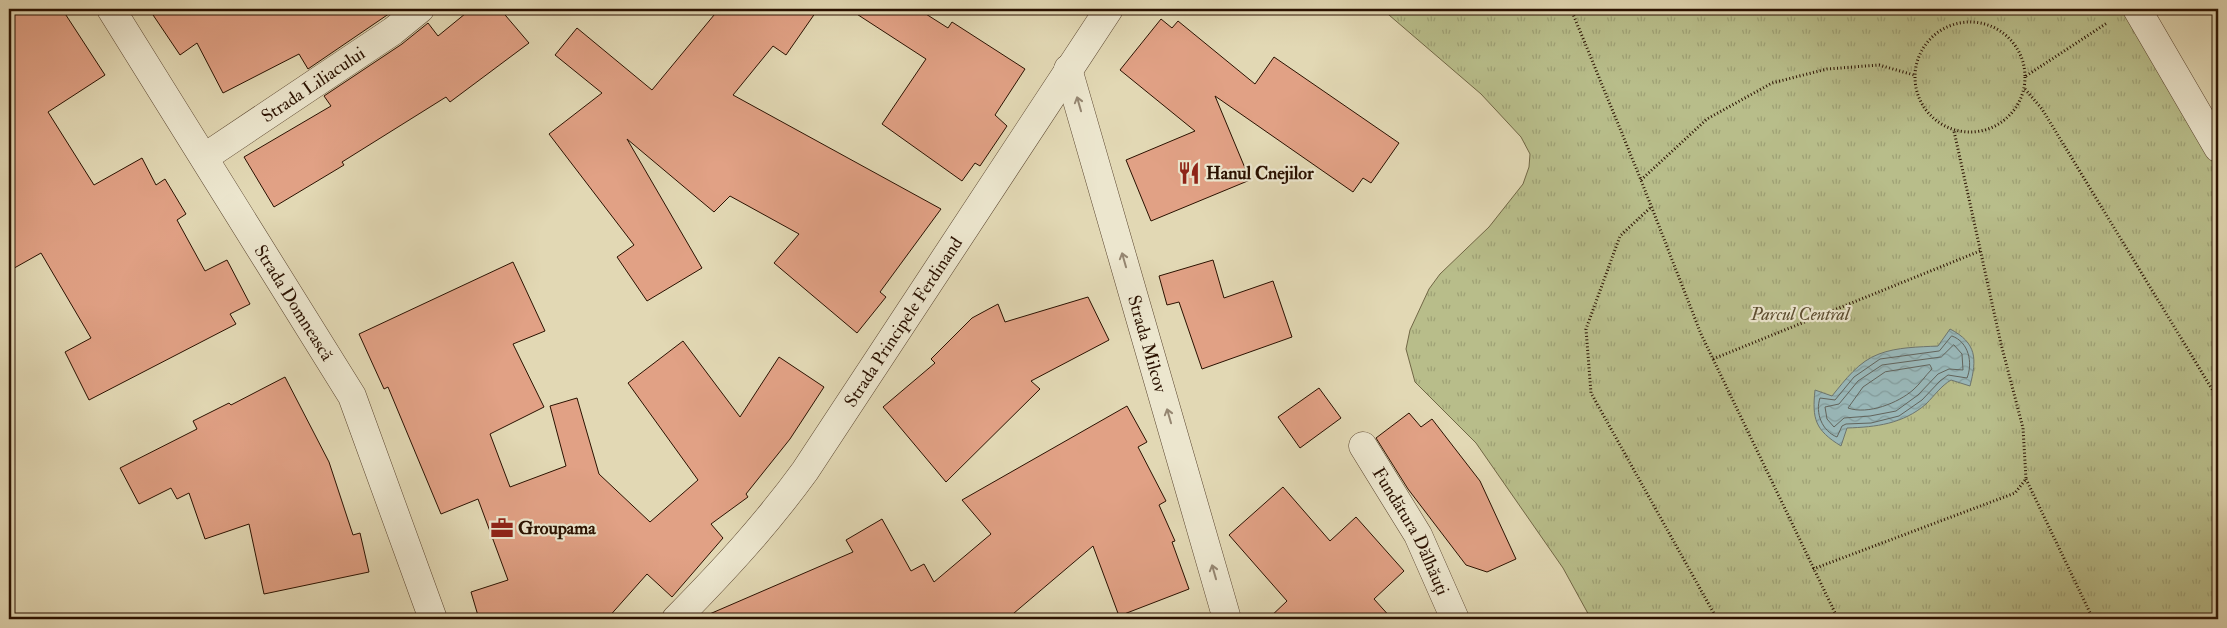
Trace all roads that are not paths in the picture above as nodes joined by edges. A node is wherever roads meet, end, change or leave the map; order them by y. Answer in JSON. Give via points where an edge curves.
{"nodes":[{"id":1,"x":111,"y":9,"type":"edge"},
{"id":2,"x":420,"y":9,"type":"edge"},
{"id":3,"x":1109,"y":9,"type":"edge"},
{"id":4,"x":2137,"y":9,"type":"edge"},
{"id":5,"x":1068,"y":69,"type":"junction"},
{"id":6,"x":2218,"y":148,"type":"edge"},
{"id":7,"x":205,"y":157,"type":"junction"},
{"id":8,"x":1362,"y":446,"type":"dead end"},
{"id":9,"x":433,"y":619,"type":"edge"},
{"id":10,"x":676,"y":619,"type":"edge"},
{"id":11,"x":1227,"y":619,"type":"edge"},
{"id":12,"x":1455,"y":619,"type":"edge"}],
"edges":[{"from":1,"to":7,"type":"street","name":"Strada Domnească"},
{"from":2,"to":7,"type":"street","name":"Strada Liliacului"},
{"from":3,"to":5,"type":"street","name":"Strada Principele Ferdinand"},
{"from":4,"to":6,"type":"street"},
{"from":5,"to":10,"type":"street","name":"Strada Principele Ferdinand","via":[[800,478],[738,556]]},
{"from":11,"to":5,"type":"street","name":"Strada Milcov","one_way":true},
{"from":7,"to":9,"type":"street","name":"Strada Domnească","via":[[352,396]]},
{"from":8,"to":12,"type":"street","name":"Fundătura Dălhăuți","via":[[1418,535]]}]}
